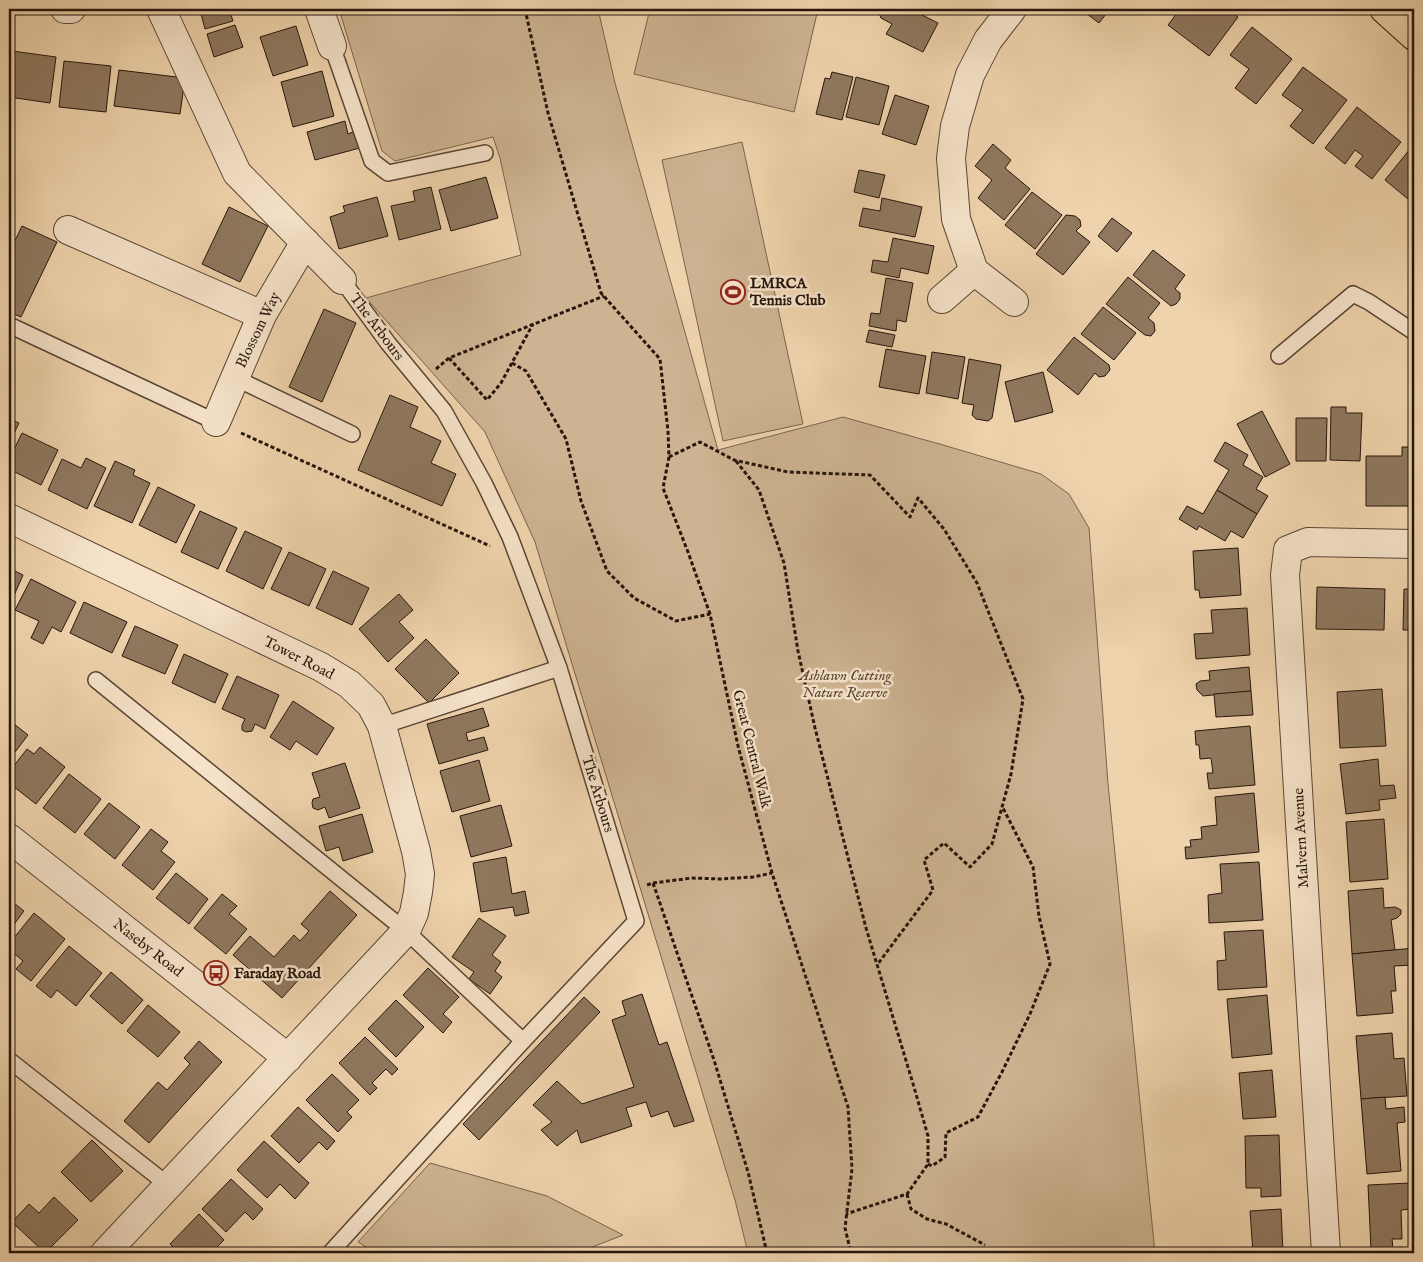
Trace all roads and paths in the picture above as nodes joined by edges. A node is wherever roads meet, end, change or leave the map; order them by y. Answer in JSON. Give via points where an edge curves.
{"nodes":[{"id":1,"x":65,"y":9,"type":"edge"},
{"id":2,"x":72,"y":9,"type":"edge"},
{"id":3,"x":161,"y":9,"type":"edge"},
{"id":4,"x":319,"y":9,"type":"edge"},
{"id":5,"x":525,"y":9,"type":"edge"},
{"id":6,"x":1012,"y":9,"type":"edge"},
{"id":7,"x":1393,"y":12,"type":"edge"},
{"id":8,"x":1414,"y":36,"type":"edge"},
{"id":9,"x":332,"y":46,"type":"joint"},
{"id":10,"x":485,"y":152,"type":"dead end"},
{"id":11,"x":68,"y":230,"type":"dead end"},
{"id":12,"x":305,"y":242,"type":"junction"},
{"id":13,"x":974,"y":270,"type":"junction"},
{"id":14,"x":342,"y":280,"type":"joint"},
{"id":15,"x":602,"y":295,"type":"junction"},
{"id":16,"x":942,"y":299,"type":"dead end"},
{"id":17,"x":1014,"y":302,"type":"dead end"},
{"id":18,"x":262,"y":315,"type":"junction"},
{"id":19,"x":533,"y":324,"type":"junction"},
{"id":20,"x":9,"y":325,"type":"edge"},
{"id":21,"x":1414,"y":332,"type":"edge"},
{"id":22,"x":1279,"y":356,"type":"dead end"},
{"id":23,"x":449,"y":358,"type":"junction"},
{"id":24,"x":512,"y":363,"type":"junction"},
{"id":25,"x":235,"y":378,"type":"junction"},
{"id":26,"x":420,"y":382,"type":"junction"},
{"id":27,"x":216,"y":422,"type":"junction"},
{"id":28,"x":352,"y":434,"type":"dead end"},
{"id":29,"x":669,"y":457,"type":"junction"},
{"id":30,"x":736,"y":460,"type":"junction"},
{"id":31,"x":9,"y":518,"type":"edge"},
{"id":32,"x":1414,"y":544,"type":"edge"},
{"id":33,"x":518,"y":559,"type":"junction"},
{"id":34,"x":710,"y":614,"type":"junction"},
{"id":35,"x":559,"y":668,"type":"junction"},
{"id":36,"x":96,"y":680,"type":"dead end"},
{"id":37,"x":382,"y":726,"type":"junction"},
{"id":38,"x":1002,"y":806,"type":"junction"},
{"id":39,"x":9,"y":838,"type":"edge"},
{"id":40,"x":772,"y":873,"type":"junction"},
{"id":41,"x":653,"y":883,"type":"junction"},
{"id":42,"x":627,"y":892,"type":"junction"},
{"id":43,"x":406,"y":931,"type":"junction"},
{"id":44,"x":877,"y":964,"type":"junction"},
{"id":45,"x":523,"y":1041,"type":"junction"},
{"id":46,"x":288,"y":1058,"type":"junction"},
{"id":47,"x":9,"y":1060,"type":"edge"},
{"id":48,"x":928,"y":1164,"type":"junction"},
{"id":49,"x":168,"y":1185,"type":"junction"},
{"id":50,"x":907,"y":1194,"type":"junction"},
{"id":51,"x":846,"y":1214,"type":"junction"},
{"id":52,"x":985,"y":1245,"type":"dead end"},
{"id":53,"x":105,"y":1253,"type":"edge"},
{"id":54,"x":330,"y":1253,"type":"edge"},
{"id":55,"x":768,"y":1253,"type":"edge"},
{"id":56,"x":851,"y":1253,"type":"edge"},
{"id":57,"x":1326,"y":1253,"type":"edge"}],
"edges":[{"from":1,"to":2,"type":"street"},
{"from":3,"to":12,"type":"street","name":"The Arbours","via":[[237,173]]},
{"from":4,"to":9,"type":"street"},
{"from":5,"to":15,"type":"path","via":[[548,113]]},
{"from":6,"to":13,"type":"street","via":[[988,40],[970,75],[954,126],[951,158],[956,219]]},
{"from":7,"to":8,"type":"highway"},
{"from":9,"to":10,"type":"lane","via":[[372,161],[388,173]]},
{"from":11,"to":18,"type":"street"},
{"from":12,"to":14,"type":"street","name":"The Arbours"},
{"from":12,"to":18,"type":"street","name":"Blossom Way"},
{"from":13,"to":16,"type":"street"},
{"from":13,"to":17,"type":"street"},
{"from":14,"to":26,"type":"lane","name":"The Arbours"},
{"from":15,"to":19,"type":"path"},
{"from":15,"to":29,"type":"path","name":"Great Central Walk","via":[[660,359]]},
{"from":18,"to":25,"type":"street","name":"Blossom Way"},
{"from":19,"to":23,"type":"path"},
{"from":19,"to":24,"type":"path"},
{"from":20,"to":27,"type":"lane"},
{"from":21,"to":22,"type":"lane","via":[[1353,294]]},
{"from":23,"to":24,"type":"path","via":[[487,400]]},
{"from":23,"to":26,"type":"path"},
{"from":24,"to":34,"type":"path","via":[[526,371],[566,439],[581,501],[606,571],[634,598],[676,621]]},
{"from":25,"to":27,"type":"street","name":"Blossom Way"},
{"from":25,"to":28,"type":"lane"},
{"from":26,"to":33,"type":"lane","name":"The Arbours","via":[[444,411],[484,483]]},
{"from":27,"to":33,"type":"path"},
{"from":29,"to":30,"type":"path","via":[[700,442]]},
{"from":29,"to":34,"type":"path","name":"Great Central Walk","via":[[663,488]]},
{"from":30,"to":38,"type":"path","via":[[788,472],[870,475],[910,517],[918,498],[944,529],[977,583],[1023,699],[1011,774]]},
{"from":30,"to":44,"type":"path","via":[[759,490],[784,563],[815,728]]},
{"from":31,"to":37,"type":"street","name":"Tower Road","via":[[321,667],[349,684],[371,705]]},
{"from":32,"to":57,"type":"street","name":"Malvern Avenue","via":[[1308,542],[1288,550],[1285,575]]},
{"from":33,"to":35,"type":"lane","name":"The Arbours"},
{"from":34,"to":40,"type":"path","name":"Great Central Walk","via":[[738,746]]},
{"from":35,"to":37,"type":"lane"},
{"from":35,"to":42,"type":"lane","name":"The Arbours"},
{"from":36,"to":43,"type":"lane"},
{"from":37,"to":43,"type":"street","name":"Tower Road","via":[[420,874],[414,913]]},
{"from":38,"to":44,"type":"path","via":[[992,844],[970,867],[944,843],[924,860],[933,890]]},
{"from":38,"to":48,"type":"path","via":[[1033,867],[1039,916],[1050,964],[1030,1014],[978,1116],[946,1133],[945,1157],[932,1166]]},
{"from":39,"to":46,"type":"street","name":"Naseby Road"},
{"from":40,"to":41,"type":"path","via":[[753,878],[692,878]]},
{"from":40,"to":51,"type":"path","name":"Great Central Walk","via":[[848,1107],[852,1169]]},
{"from":41,"to":42,"type":"path"},
{"from":41,"to":55,"type":"path","via":[[714,1060],[748,1172]]},
{"from":42,"to":45,"type":"lane","name":"The Arbours","via":[[636,921]]},
{"from":43,"to":45,"type":"lane"},
{"from":43,"to":46,"type":"street"},
{"from":44,"to":48,"type":"path","via":[[928,1136]]},
{"from":45,"to":54,"type":"lane"},
{"from":46,"to":49,"type":"street"},
{"from":47,"to":49,"type":"lane"},
{"from":48,"to":50,"type":"path"},
{"from":49,"to":53,"type":"street"},
{"from":50,"to":51,"type":"path"},
{"from":50,"to":52,"type":"path","via":[[911,1209]]},
{"from":51,"to":56,"type":"path","name":"Great Central Walk","via":[[845,1228]]}]}
